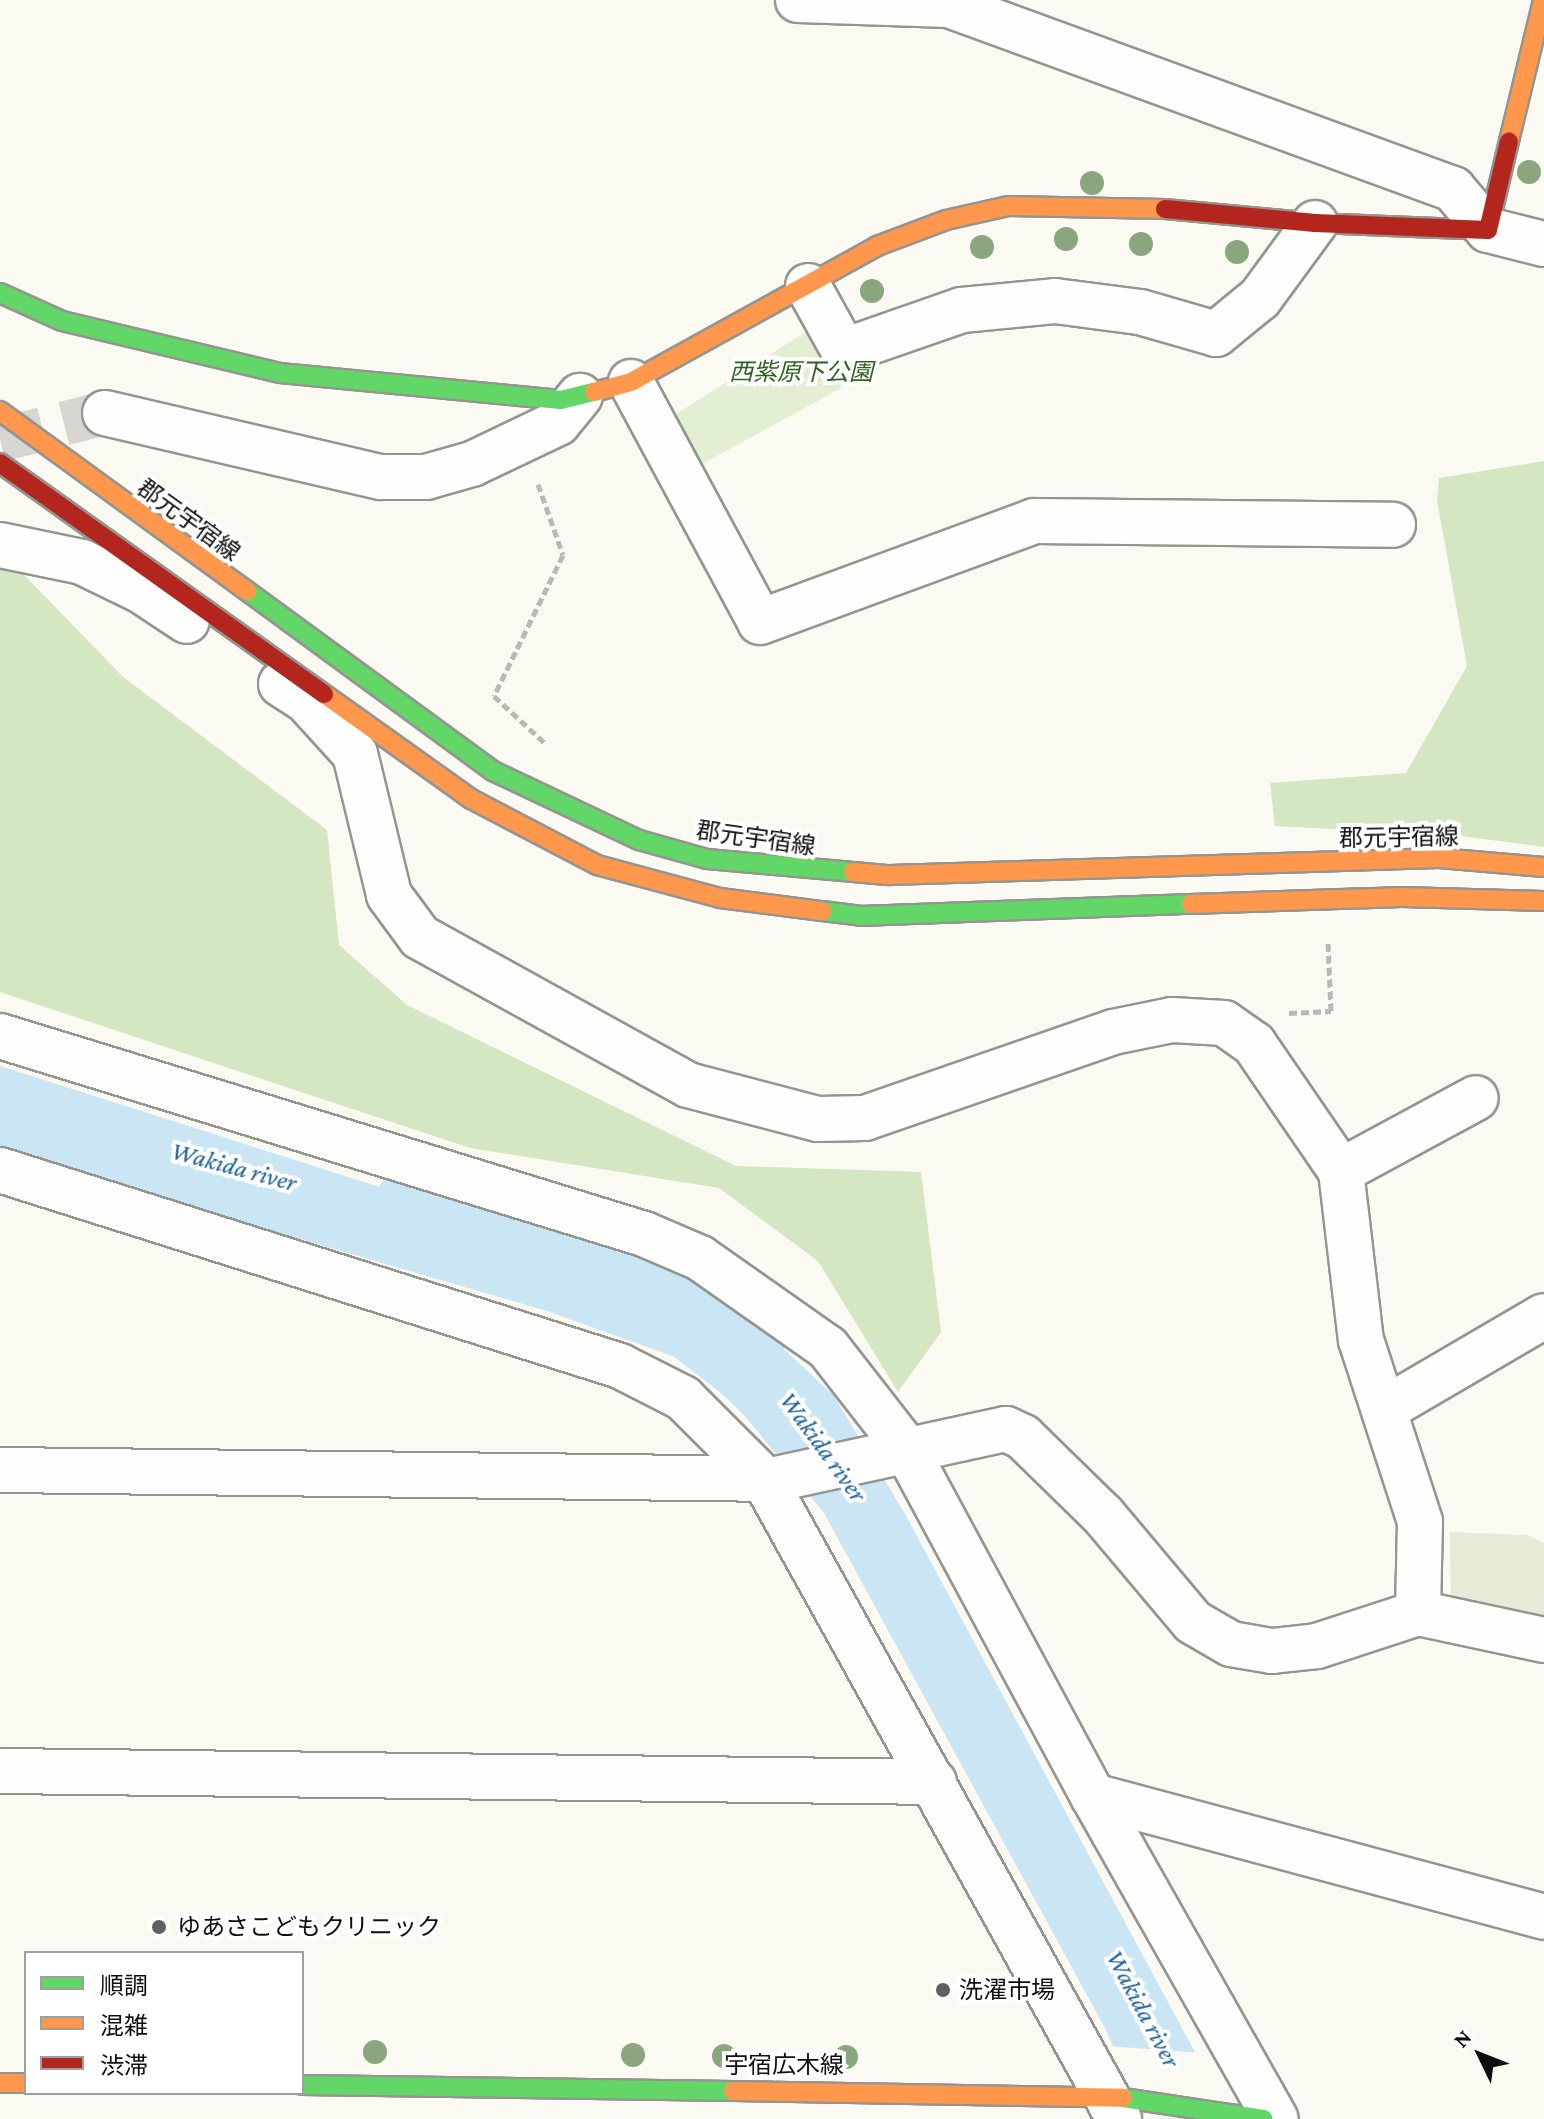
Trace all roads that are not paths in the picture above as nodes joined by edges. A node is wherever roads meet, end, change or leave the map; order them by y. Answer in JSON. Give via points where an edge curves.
{"nodes":[{"id":1,"x":798,"y":0,"type":"edge"},
{"id":2,"x":1543,"y":0,"type":"edge"},
{"id":3,"x":950,"y":2,"type":"edge"},
{"id":4,"x":1315,"y":223,"type":"junction"},
{"id":5,"x":1488,"y":230,"type":"junction"},
{"id":6,"x":1544,"y":244,"type":"edge"},
{"id":7,"x":808,"y":286,"type":"junction"},
{"id":8,"x":0,"y":293,"type":"edge"},
{"id":9,"x":62,"y":321,"type":"junction"},
{"id":10,"x":23,"y":323,"type":"dead end"},
{"id":11,"x":631,"y":382,"type":"junction"},
{"id":12,"x":580,"y":396,"type":"junction"},
{"id":13,"x":0,"y":411,"type":"edge"},
{"id":14,"x":105,"y":413,"type":"tunnel mouth"},
{"id":15,"x":0,"y":463,"type":"edge"},
{"id":16,"x":1393,"y":525,"type":"dead end"},
{"id":17,"x":0,"y":545,"type":"edge"},
{"id":18,"x":1544,"y":867,"type":"edge"},
{"id":19,"x":1544,"y":901,"type":"edge"},
{"id":20,"x":0,"y":1036,"type":"edge"},
{"id":21,"x":1476,"y":1098,"type":"dead end"},
{"id":22,"x":0,"y":1170,"type":"edge"},
{"id":23,"x":1341,"y":1171,"type":"junction"},
{"id":24,"x":1544,"y":1316,"type":"edge"},
{"id":25,"x":1385,"y":1409,"type":"junction"},
{"id":26,"x":893,"y":1450,"type":"junction"},
{"id":27,"x":0,"y":1470,"type":"edge"},
{"id":28,"x":770,"y":1479,"type":"junction"},
{"id":29,"x":1418,"y":1613,"type":"junction"},
{"id":30,"x":1544,"y":1640,"type":"edge"},
{"id":31,"x":0,"y":1771,"type":"edge"},
{"id":32,"x":934,"y":1782,"type":"junction"},
{"id":33,"x":1093,"y":1796,"type":"junction"},
{"id":34,"x":1544,"y":1917,"type":"edge"},
{"id":35,"x":0,"y":2083,"type":"edge"},
{"id":36,"x":24,"y":2083,"type":"edge"},
{"id":37,"x":304,"y":2085,"type":"edge"},
{"id":38,"x":1117,"y":2104,"type":"edge"},
{"id":39,"x":1263,"y":2118,"type":"edge"}],
"edges":[{"from":1,"to":3,"type":"street"},
{"from":2,"to":5,"type":"street"},
{"from":3,"to":5,"type":"street","via":[[1453,189]]},
{"from":4,"to":5,"type":"street"},
{"from":4,"to":7,"type":"street","via":[[1170,209],[1008,206],[946,220],[877,246]]},
{"from":4,"to":7,"type":"street","via":[[1260,298],[1216,334],[1140,312],[1055,301],[962,310],[844,351]]},
{"from":5,"to":6,"type":"street"},
{"from":7,"to":11,"type":"street"},
{"from":8,"to":9,"type":"street"},
{"from":9,"to":10,"type":"street"},
{"from":9,"to":12,"type":"street","via":[[280,373],[561,400]]},
{"from":11,"to":12,"type":"street"},
{"from":11,"to":16,"type":"street","via":[[760,622],[1034,521]]},
{"from":12,"to":14,"type":"street","via":[[558,423],[426,477],[381,477]]},
{"from":13,"to":18,"type":"street","name":"郡元宇宿線","via":[[493,771],[639,840],[707,859],[890,875],[1439,858]]},
{"from":15,"to":19,"type":"street","via":[[471,799],[597,865],[720,898],[876,916],[1402,897]]},
{"from":17,"to":23,"type":"street","via":[[82,562],[140,590],[306,700],[355,754],[389,895],[420,937],[688,1085],[804,1116],[865,1118],[1113,1032],[1172,1020],[1224,1023],[1254,1044]]},
{"from":20,"to":26,"type":"street","via":[[644,1234],[700,1258],[828,1348]]},
{"from":21,"to":23,"type":"street"},
{"from":22,"to":28,"type":"street","via":[[620,1366],[683,1398]]},
{"from":23,"to":25,"type":"street","via":[[1361,1340]]},
{"from":24,"to":25,"type":"street"},
{"from":25,"to":29,"type":"street","via":[[1420,1522]]},
{"from":26,"to":28,"type":"street"},
{"from":26,"to":29,"type":"street","via":[[1006,1429],[1023,1437],[1103,1515],[1193,1622],[1231,1644],[1272,1651],[1317,1646]]},
{"from":26,"to":33,"type":"street"},
{"from":27,"to":28,"type":"street"},
{"from":28,"to":32,"type":"street"},
{"from":29,"to":30,"type":"street"},
{"from":31,"to":32,"type":"street"},
{"from":32,"to":38,"type":"street"},
{"from":33,"to":34,"type":"street"},
{"from":33,"to":39,"type":"street"},
{"from":35,"to":36,"type":"street"},
{"from":37,"to":38,"type":"street","name":"宇宿広木線"},
{"from":38,"to":39,"type":"street","name":"宇宿広木線"}]}
